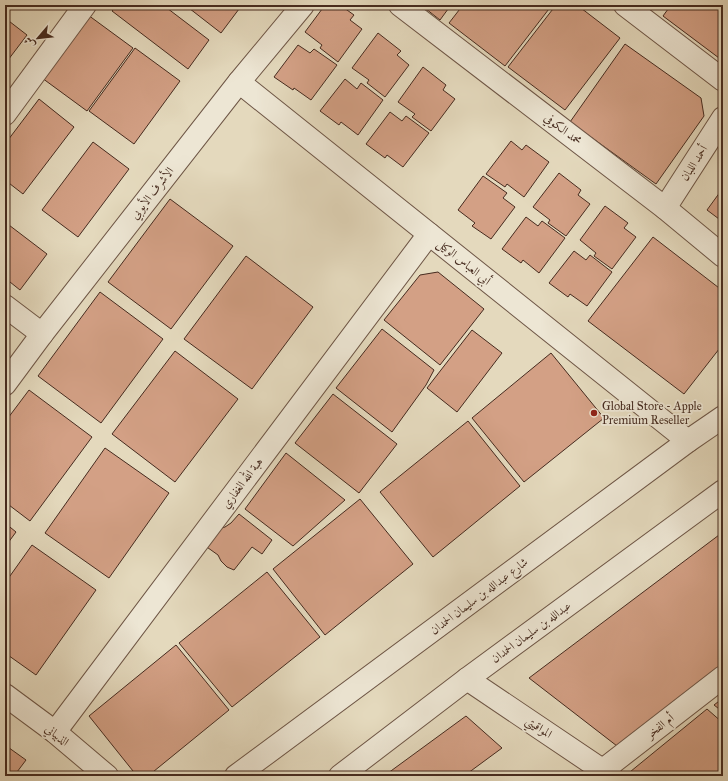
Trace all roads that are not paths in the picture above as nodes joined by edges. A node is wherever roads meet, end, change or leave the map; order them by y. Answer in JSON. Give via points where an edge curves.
{"nodes":[{"id":1,"x":86,"y":5,"type":"edge"},
{"id":2,"x":304,"y":5,"type":"edge"},
{"id":3,"x":400,"y":5,"type":"edge"},
{"id":4,"x":625,"y":5,"type":"edge"},
{"id":5,"x":723,"y":80,"type":"edge"},
{"id":6,"x":239,"y":82,"type":"junction"},
{"id":7,"x":5,"y":114,"type":"edge"},
{"id":8,"x":723,"y":118,"type":"edge"},
{"id":9,"x":665,"y":208,"type":"junction"},
{"id":10,"x":429,"y":234,"type":"junction"},
{"id":11,"x":723,"y":256,"type":"edge"},
{"id":12,"x":5,"y":306,"type":"edge"},
{"id":13,"x":42,"y":334,"type":"junction"},
{"id":14,"x":5,"y":384,"type":"edge"},
{"id":15,"x":723,"y":417,"type":"edge"},
{"id":16,"x":688,"y":441,"type":"junction"},
{"id":17,"x":723,"y":491,"type":"edge"},
{"id":18,"x":723,"y":677,"type":"edge"},
{"id":19,"x":467,"y":679,"type":"junction"},
{"id":20,"x":5,"y":696,"type":"edge"},
{"id":21,"x":55,"y":732,"type":"junction"},
{"id":22,"x":604,"y":774,"type":"edge"},
{"id":23,"x":107,"y":776,"type":"edge"},
{"id":24,"x":236,"y":776,"type":"edge"},
{"id":25,"x":340,"y":776,"type":"edge"}],
"edges":[{"from":1,"to":7,"type":"street"},
{"from":2,"to":6,"type":"street","name":"الأشرف الأيوبي"},
{"from":3,"to":9,"type":"street","name":"محمد الكوفي"},
{"from":4,"to":5,"type":"street"},
{"from":6,"to":10,"type":"street","name":"أبي العباس الوكيل"},
{"from":6,"to":13,"type":"street","name":"الأشرف الأيوبي"},
{"from":8,"to":9,"type":"street","name":"أحمد اللبان"},
{"from":9,"to":11,"type":"street","name":"محمد الكوفي"},
{"from":10,"to":16,"type":"street","name":"أبي العباس الوكيل"},
{"from":10,"to":21,"type":"street","name":"هبة الله الغفاري"},
{"from":12,"to":13,"type":"street"},
{"from":13,"to":14,"type":"street","name":"الأشرف الأيوبي"},
{"from":15,"to":16,"type":"street","name":"شارع عبدالله بن سليمان الحمدان"},
{"from":16,"to":24,"type":"street","name":"شارع عبدالله بن سليمان الحمدان"},
{"from":17,"to":19,"type":"street","name":"عبدالله بن سليمان الحمدان"},
{"from":18,"to":22,"type":"street","name":"أم الفخر"},
{"from":19,"to":22,"type":"street","name":"المواقيتي"},
{"from":19,"to":25,"type":"street","name":"عبدالله بن سليمان الحمدان"},
{"from":20,"to":21,"type":"street","name":"الذبياني"},
{"from":21,"to":23,"type":"street","name":"الذبياني"}]}
